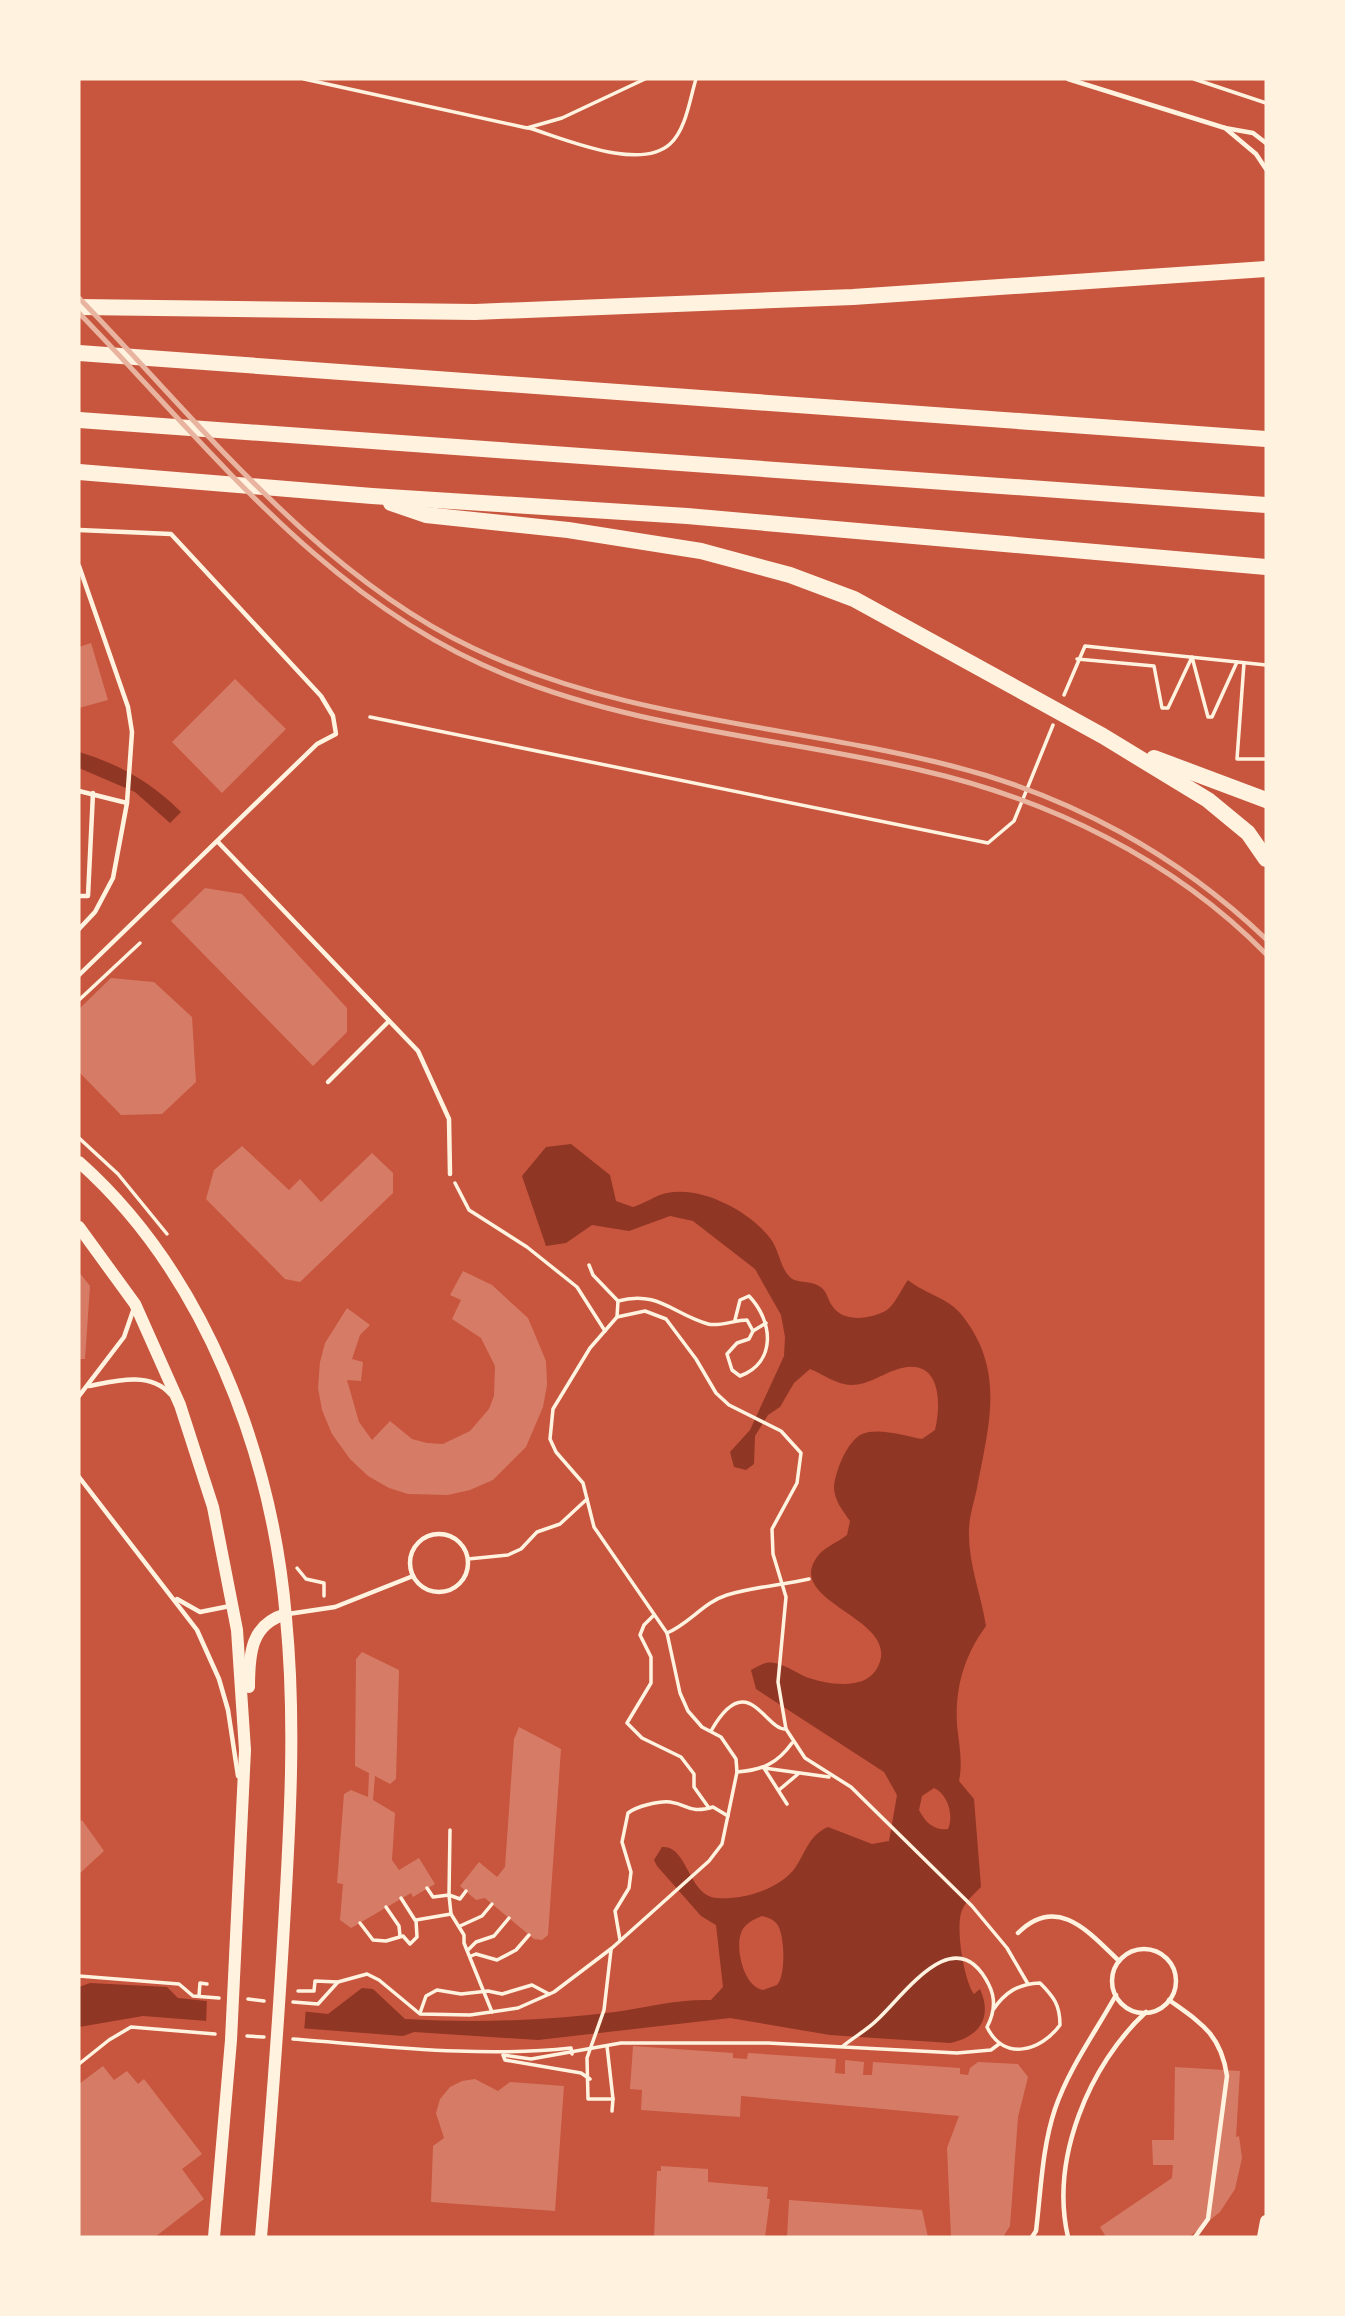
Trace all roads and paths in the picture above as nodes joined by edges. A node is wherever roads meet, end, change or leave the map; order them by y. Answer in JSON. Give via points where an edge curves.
{"nodes":[{"id":1,"x":304,"y":79,"type":"edge"},
{"id":2,"x":645,"y":79,"type":"edge"},
{"id":3,"x":696,"y":79,"type":"edge"},
{"id":4,"x":1068,"y":79,"type":"edge"},
{"id":5,"x":1194,"y":79,"type":"edge"},
{"id":6,"x":1266,"y":103,"type":"edge"},
{"id":7,"x":527,"y":128,"type":"junction"},
{"id":8,"x":1225,"y":128,"type":"junction"},
{"id":9,"x":1266,"y":143,"type":"edge"},
{"id":10,"x":1266,"y":169,"type":"edge"},
{"id":11,"x":1266,"y":269,"type":"edge"},
{"id":12,"x":79,"y":307,"type":"edge"},
{"id":13,"x":79,"y":353,"type":"edge"},
{"id":14,"x":79,"y":420,"type":"edge"},
{"id":15,"x":1266,"y":439,"type":"edge"},
{"id":16,"x":79,"y":472,"type":"edge"},
{"id":17,"x":372,"y":496,"type":"junction"},
{"id":18,"x":1266,"y":505,"type":"edge"},
{"id":19,"x":79,"y":530,"type":"edge"},
{"id":20,"x":79,"y":566,"type":"edge"},
{"id":21,"x":1266,"y":567,"type":"edge"},
{"id":22,"x":1156,"y":654,"type":"junction"},
{"id":23,"x":1192,"y":657,"type":"junction"},
{"id":24,"x":1077,"y":659,"type":"junction"},
{"id":25,"x":1237,"y":662,"type":"junction"},
{"id":26,"x":1244,"y":663,"type":"junction"},
{"id":27,"x":1266,"y":665,"type":"edge"},
{"id":28,"x":1154,"y":666,"type":"junction"},
{"id":29,"x":1065,"y":693,"type":"dead end"},
{"id":30,"x":370,"y":717,"type":"dead end"},
{"id":31,"x":1053,"y":725,"type":"dead end"},
{"id":32,"x":1103,"y":736,"type":"junction"},
{"id":33,"x":1266,"y":759,"type":"edge"},
{"id":34,"x":79,"y":791,"type":"edge"},
{"id":35,"x":93,"y":793,"type":"junction"},
{"id":36,"x":1266,"y":800,"type":"edge"},
{"id":37,"x":127,"y":803,"type":"junction"},
{"id":38,"x":218,"y":842,"type":"junction"},
{"id":39,"x":1266,"y":859,"type":"edge"},
{"id":40,"x":79,"y":896,"type":"edge"},
{"id":41,"x":79,"y":929,"type":"edge"},
{"id":42,"x":140,"y":943,"type":"dead end"},
{"id":43,"x":79,"y":975,"type":"edge"},
{"id":44,"x":79,"y":1000,"type":"edge"},
{"id":45,"x":389,"y":1021,"type":"junction"},
{"id":46,"x":328,"y":1082,"type":"dead end"},
{"id":47,"x":79,"y":1162,"type":"edge"},
{"id":48,"x":450,"y":1174,"type":"joint"},
{"id":49,"x":79,"y":1227,"type":"edge"},
{"id":50,"x":589,"y":1265,"type":"dead end"},
{"id":51,"x":618,"y":1301,"type":"junction"},
{"id":52,"x":135,"y":1304,"type":"junction"},
{"id":53,"x":617,"y":1317,"type":"junction"},
{"id":54,"x":735,"y":1320,"type":"junction"},
{"id":55,"x":766,"y":1323,"type":"junction"},
{"id":56,"x":605,"y":1331,"type":"junction"},
{"id":57,"x":753,"y":1331,"type":"junction"},
{"id":58,"x":88,"y":1386,"type":"junction"},
{"id":59,"x":79,"y":1396,"type":"edge"},
{"id":60,"x":180,"y":1405,"type":"junction"},
{"id":61,"x":79,"y":1477,"type":"edge"},
{"id":62,"x":587,"y":1499,"type":"junction"},
{"id":63,"x":468,"y":1559,"type":"junction"},
{"id":64,"x":414,"y":1576,"type":"junction"},
{"id":65,"x":809,"y":1578,"type":"dead end"},
{"id":66,"x":784,"y":1585,"type":"junction"},
{"id":67,"x":173,"y":1597,"type":"junction"},
{"id":68,"x":233,"y":1604,"type":"junction"},
{"id":69,"x":286,"y":1614,"type":"junction"},
{"id":70,"x":654,"y":1615,"type":"junction"},
{"id":71,"x":667,"y":1633,"type":"junction"},
{"id":72,"x":786,"y":1730,"type":"junction"},
{"id":73,"x":711,"y":1731,"type":"junction"},
{"id":74,"x":792,"y":1743,"type":"junction"},
{"id":75,"x":245,"y":1750,"type":"junction"},
{"id":76,"x":764,"y":1768,"type":"junction"},
{"id":77,"x":737,"y":1772,"type":"junction"},
{"id":78,"x":800,"y":1773,"type":"junction"},
{"id":79,"x":831,"y":1777,"type":"junction"},
{"id":80,"x":242,"y":1790,"type":"junction"},
{"id":81,"x":779,"y":1790,"type":"junction"},
{"id":82,"x":788,"y":1804,"type":"dead end"},
{"id":83,"x":709,"y":1808,"type":"junction"},
{"id":84,"x":728,"y":1816,"type":"junction"},
{"id":85,"x":450,"y":1830,"type":"dead end"},
{"id":86,"x":427,"y":1888,"type":"dead end"},
{"id":87,"x":466,"y":1891,"type":"dead end"},
{"id":88,"x":449,"y":1895,"type":"junction"},
{"id":89,"x":401,"y":1898,"type":"dead end"},
{"id":90,"x":492,"y":1904,"type":"dead end"},
{"id":91,"x":386,"y":1907,"type":"dead end"},
{"id":92,"x":451,"y":1914,"type":"junction"},
{"id":93,"x":509,"y":1918,"type":"dead end"},
{"id":94,"x":416,"y":1920,"type":"junction"},
{"id":95,"x":360,"y":1923,"type":"dead end"},
{"id":96,"x":460,"y":1927,"type":"junction"},
{"id":97,"x":1018,"y":1933,"type":"dead end"},
{"id":98,"x":529,"y":1935,"type":"dead end"},
{"id":99,"x":400,"y":1936,"type":"junction"},
{"id":100,"x":620,"y":1940,"type":"junction"},
{"id":101,"x":612,"y":1948,"type":"junction"},
{"id":102,"x":467,"y":1951,"type":"junction"},
{"id":103,"x":471,"y":1956,"type":"junction"},
{"id":104,"x":1119,"y":1961,"type":"junction"},
{"id":105,"x":338,"y":1982,"type":"dead end"},
{"id":106,"x":207,"y":1983,"type":"dead end"},
{"id":107,"x":1028,"y":1984,"type":"junction"},
{"id":108,"x":298,"y":1990,"type":"dead end"},
{"id":109,"x":485,"y":1991,"type":"junction"},
{"id":110,"x":549,"y":1994,"type":"junction"},
{"id":111,"x":1116,"y":1995,"type":"junction"},
{"id":112,"x":199,"y":1996,"type":"dead end"},
{"id":113,"x":1169,"y":2000,"type":"junction"},
{"id":114,"x":993,"y":2010,"type":"junction"},
{"id":115,"x":492,"y":2012,"type":"junction"},
{"id":116,"x":1146,"y":2012,"type":"junction"},
{"id":117,"x":420,"y":2014,"type":"dead end"},
{"id":118,"x":470,"y":2015,"type":"dead end"},
{"id":119,"x":999,"y":2044,"type":"junction"},
{"id":120,"x":607,"y":2046,"type":"junction"},
{"id":121,"x":841,"y":2047,"type":"junction"},
{"id":122,"x":461,"y":2052,"type":"dead end"},
{"id":123,"x":572,"y":2054,"type":"junction"},
{"id":124,"x":590,"y":2079,"type":"junction"},
{"id":125,"x":613,"y":2099,"type":"junction"},
{"id":126,"x":612,"y":2111,"type":"dead end"},
{"id":127,"x":1266,"y":2221,"type":"edge"},
{"id":128,"x":214,"y":2237,"type":"edge"},
{"id":129,"x":261,"y":2237,"type":"edge"},
{"id":130,"x":1032,"y":2237,"type":"edge"},
{"id":131,"x":1068,"y":2237,"type":"edge"},
{"id":132,"x":1195,"y":2237,"type":"edge"},
{"id":133,"x":1263,"y":2237,"type":"edge"}],
"edges":[{"from":1,"to":7,"type":"path"},
{"from":2,"to":7,"type":"path","via":[[562,118]]},
{"from":3,"to":7,"type":"path","via":[[680,130],[669,145],[653,152],[636,156],[615,153]]},
{"from":4,"to":8,"type":"lane"},
{"from":5,"to":6,"type":"path"},
{"from":8,"to":9,"type":"lane","via":[[1253,133]]},
{"from":8,"to":10,"type":"lane"},
{"from":11,"to":12,"type":"highway","via":[[853,297],[475,312]]},
{"from":13,"to":15,"type":"highway"},
{"from":14,"to":18,"type":"highway"},
{"from":16,"to":17,"type":"highway"},
{"from":17,"to":21,"type":"highway","via":[[687,516]]},
{"from":17,"to":32,"type":"highway","via":[[426,515],[688,549],[790,575],[853,599]]},
{"from":19,"to":38,"type":"lane","via":[[171,534],[321,696],[332,716],[336,734],[317,744]]},
{"from":20,"to":37,"type":"lane","via":[[132,720]]},
{"from":22,"to":23,"type":"path"},
{"from":22,"to":24,"type":"path","via":[[1085,646]]},
{"from":22,"to":28,"type":"path"},
{"from":23,"to":25,"type":"path"},
{"from":23,"to":25,"type":"path","via":[[1208,717],[1212,717]]},
{"from":23,"to":28,"type":"path","via":[[1168,708],[1162,708]]},
{"from":24,"to":28,"type":"path"},
{"from":24,"to":29,"type":"path"},
{"from":25,"to":26,"type":"path"},
{"from":26,"to":27,"type":"path"},
{"from":26,"to":33,"type":"path","via":[[1237,759]]},
{"from":30,"to":31,"type":"path","via":[[988,843],[1014,821]]},
{"from":32,"to":36,"type":"highway"},
{"from":32,"to":39,"type":"highway","via":[[1231,816]]},
{"from":34,"to":35,"type":"lane"},
{"from":35,"to":37,"type":"lane"},
{"from":35,"to":40,"type":"lane","via":[[88,896]]},
{"from":37,"to":41,"type":"lane","via":[[113,878],[95,912]]},
{"from":38,"to":43,"type":"lane"},
{"from":38,"to":45,"type":"lane"},
{"from":42,"to":44,"type":"path"},
{"from":45,"to":46,"type":"lane"},
{"from":45,"to":48,"type":"lane","via":[[418,1051],[450,1119]]},
{"from":47,"to":69,"type":"main road","via":[[148,1233],[204,1325],[250,1440]]},
{"from":48,"to":56,"type":"path","via":[[470,1210],[577,1287]]},
{"from":49,"to":52,"type":"main road"},
{"from":50,"to":51,"type":"path"},
{"from":51,"to":53,"type":"path"},
{"from":51,"to":54,"type":"path","via":[[658,1299],[711,1325]]},
{"from":52,"to":58,"type":"lane","via":[[124,1337]]},
{"from":52,"to":60,"type":"main road"},
{"from":53,"to":56,"type":"path"},
{"from":53,"to":66,"type":"path","via":[[645,1311],[666,1319],[716,1393],[729,1405],[781,1431],[801,1453],[788,1503],[772,1529],[773,1554]]},
{"from":54,"to":55,"type":"path","via":[[740,1300],[749,1296]]},
{"from":54,"to":57,"type":"path","via":[[747,1320]]},
{"from":55,"to":57,"type":"path"},
{"from":55,"to":57,"type":"path","via":[[766,1353],[757,1367],[740,1376],[732,1370],[727,1354]]},
{"from":56,"to":62,"type":"path","via":[[553,1409],[550,1439],[583,1483]]},
{"from":58,"to":59,"type":"lane"},
{"from":58,"to":60,"type":"lane","via":[[141,1380],[161,1386]]},
{"from":60,"to":68,"type":"main road","via":[[213,1507]]},
{"from":61,"to":67,"type":"lane"},
{"from":62,"to":63,"type":"path","via":[[560,1524],[537,1532],[521,1549]]},
{"from":62,"to":70,"type":"path","via":[[594,1527]]},
{"from":63,"to":64,"type":"lane","via":[[466,1575],[444,1592],[418,1584]]},
{"from":63,"to":64,"type":"lane","via":[[462,1545],[449,1535],[433,1534],[419,1541],[411,1554]]},
{"from":64,"to":69,"type":"lane","via":[[335,1607]]},
{"from":65,"to":66,"type":"path"},
{"from":66,"to":71,"type":"path","via":[[728,1595]]},
{"from":66,"to":72,"type":"path","via":[[778,1682]]},
{"from":67,"to":68,"type":"lane","via":[[200,1612]]},
{"from":67,"to":80,"type":"lane","via":[[197,1630],[219,1679]]},
{"from":68,"to":75,"type":"main road"},
{"from":69,"to":75,"type":"main road","via":[[268,1619],[256,1633]]},
{"from":69,"to":129,"type":"main road","via":[[291,1745],[278,2043]]},
{"from":70,"to":71,"type":"path"},
{"from":70,"to":83,"type":"path","via":[[640,1635],[651,1657],[651,1684],[627,1723],[642,1738],[681,1757]]},
{"from":71,"to":73,"type":"path","via":[[688,1712]]},
{"from":72,"to":73,"type":"path","via":[[775,1727],[758,1706],[745,1703],[726,1712]]},
{"from":72,"to":74,"type":"path"},
{"from":73,"to":77,"type":"path","via":[[730,1748]]},
{"from":74,"to":76,"type":"path","via":[[783,1756]]},
{"from":74,"to":79,"type":"path"},
{"from":75,"to":80,"type":"main road"},
{"from":76,"to":77,"type":"path"},
{"from":76,"to":78,"type":"path"},
{"from":76,"to":81,"type":"path"},
{"from":77,"to":84,"type":"path"},
{"from":78,"to":79,"type":"path"},
{"from":78,"to":81,"type":"path"},
{"from":79,"to":107,"type":"path","via":[[850,1787],[972,1906],[1007,1948]]},
{"from":80,"to":128,"type":"main road","via":[[231,2040]]},
{"from":81,"to":82,"type":"path"},
{"from":83,"to":84,"type":"path"},
{"from":83,"to":100,"type":"path","via":[[693,1812],[667,1802],[628,1813],[622,1842],[631,1872],[629,1888],[615,1911]]},
{"from":84,"to":100,"type":"path","via":[[722,1844],[709,1861]]},
{"from":85,"to":88,"type":"path"},
{"from":86,"to":88,"type":"path","via":[[433,1897]]},
{"from":87,"to":88,"type":"path","via":[[460,1899]]},
{"from":88,"to":92,"type":"path"},
{"from":89,"to":94,"type":"path"},
{"from":90,"to":96,"type":"path","via":[[482,1916]]},
{"from":91,"to":99,"type":"path"},
{"from":92,"to":94,"type":"path"},
{"from":92,"to":96,"type":"path"},
{"from":93,"to":102,"type":"path","via":[[494,1936]]},
{"from":94,"to":99,"type":"path","via":[[415,1940],[410,1944]]},
{"from":95,"to":99,"type":"path","via":[[373,1940]]},
{"from":96,"to":102,"type":"path"},
{"from":97,"to":104,"type":"lane","via":[[1042,1916],[1060,1916],[1083,1927]]},
{"from":98,"to":103,"type":"path","via":[[516,1950],[497,1960]]},
{"from":100,"to":101,"type":"path"},
{"from":101,"to":110,"type":"path"},
{"from":101,"to":124,"type":"path","via":[[604,2010],[587,2058]]},
{"from":102,"to":103,"type":"path"},
{"from":103,"to":109,"type":"path"},
{"from":104,"to":111,"type":"lane","via":[[1112,1980]]},
{"from":104,"to":113,"type":"lane","via":[[1147,1949],[1166,1957],[1175,1975]]},
{"from":105,"to":108,"type":"path","via":[[315,1981],[314,1991]]},
{"from":106,"to":112,"type":"path","via":[[200,1983]]},
{"from":107,"to":114,"type":"path","via":[[1009,1992]]},
{"from":107,"to":119,"type":"path","via":[[1040,1983],[1054,1997],[1060,2025],[1042,2044],[1011,2050]]},
{"from":109,"to":110,"type":"path","via":[[508,1994],[532,1985]]},
{"from":109,"to":115,"type":"path"},
{"from":109,"to":117,"type":"path","via":[[437,1990],[426,1996]]},
{"from":110,"to":115,"type":"path","via":[[518,2008]]},
{"from":111,"to":116,"type":"lane","via":[[1125,2007]]},
{"from":111,"to":130,"type":"lane","via":[[1073,2066],[1055,2109]]},
{"from":113,"to":116,"type":"lane"},
{"from":113,"to":132,"type":"lane","via":[[1217,2039],[1227,2076],[1208,2219]]},
{"from":114,"to":119,"type":"path","via":[[987,2027]]},
{"from":114,"to":121,"type":"path","via":[[984,1976],[969,1963],[934,1963],[878,2019]]},
{"from":115,"to":118,"type":"path"},
{"from":116,"to":131,"type":"lane","via":[[1112,2048],[1094,2076],[1079,2115],[1064,2202]]},
{"from":119,"to":121,"type":"path","via":[[991,2050],[957,2053]]},
{"from":120,"to":121,"type":"path","via":[[768,2043]]},
{"from":120,"to":123,"type":"path"},
{"from":120,"to":125,"type":"path"},
{"from":122,"to":123,"type":"path","via":[[571,2048]]},
{"from":123,"to":124,"type":"path","via":[[531,2059],[506,2054],[503,2058],[581,2073]]},
{"from":124,"to":125,"type":"path","via":[[588,2099]]},
{"from":125,"to":126,"type":"path"},
{"from":127,"to":133,"type":"main road"}]}
